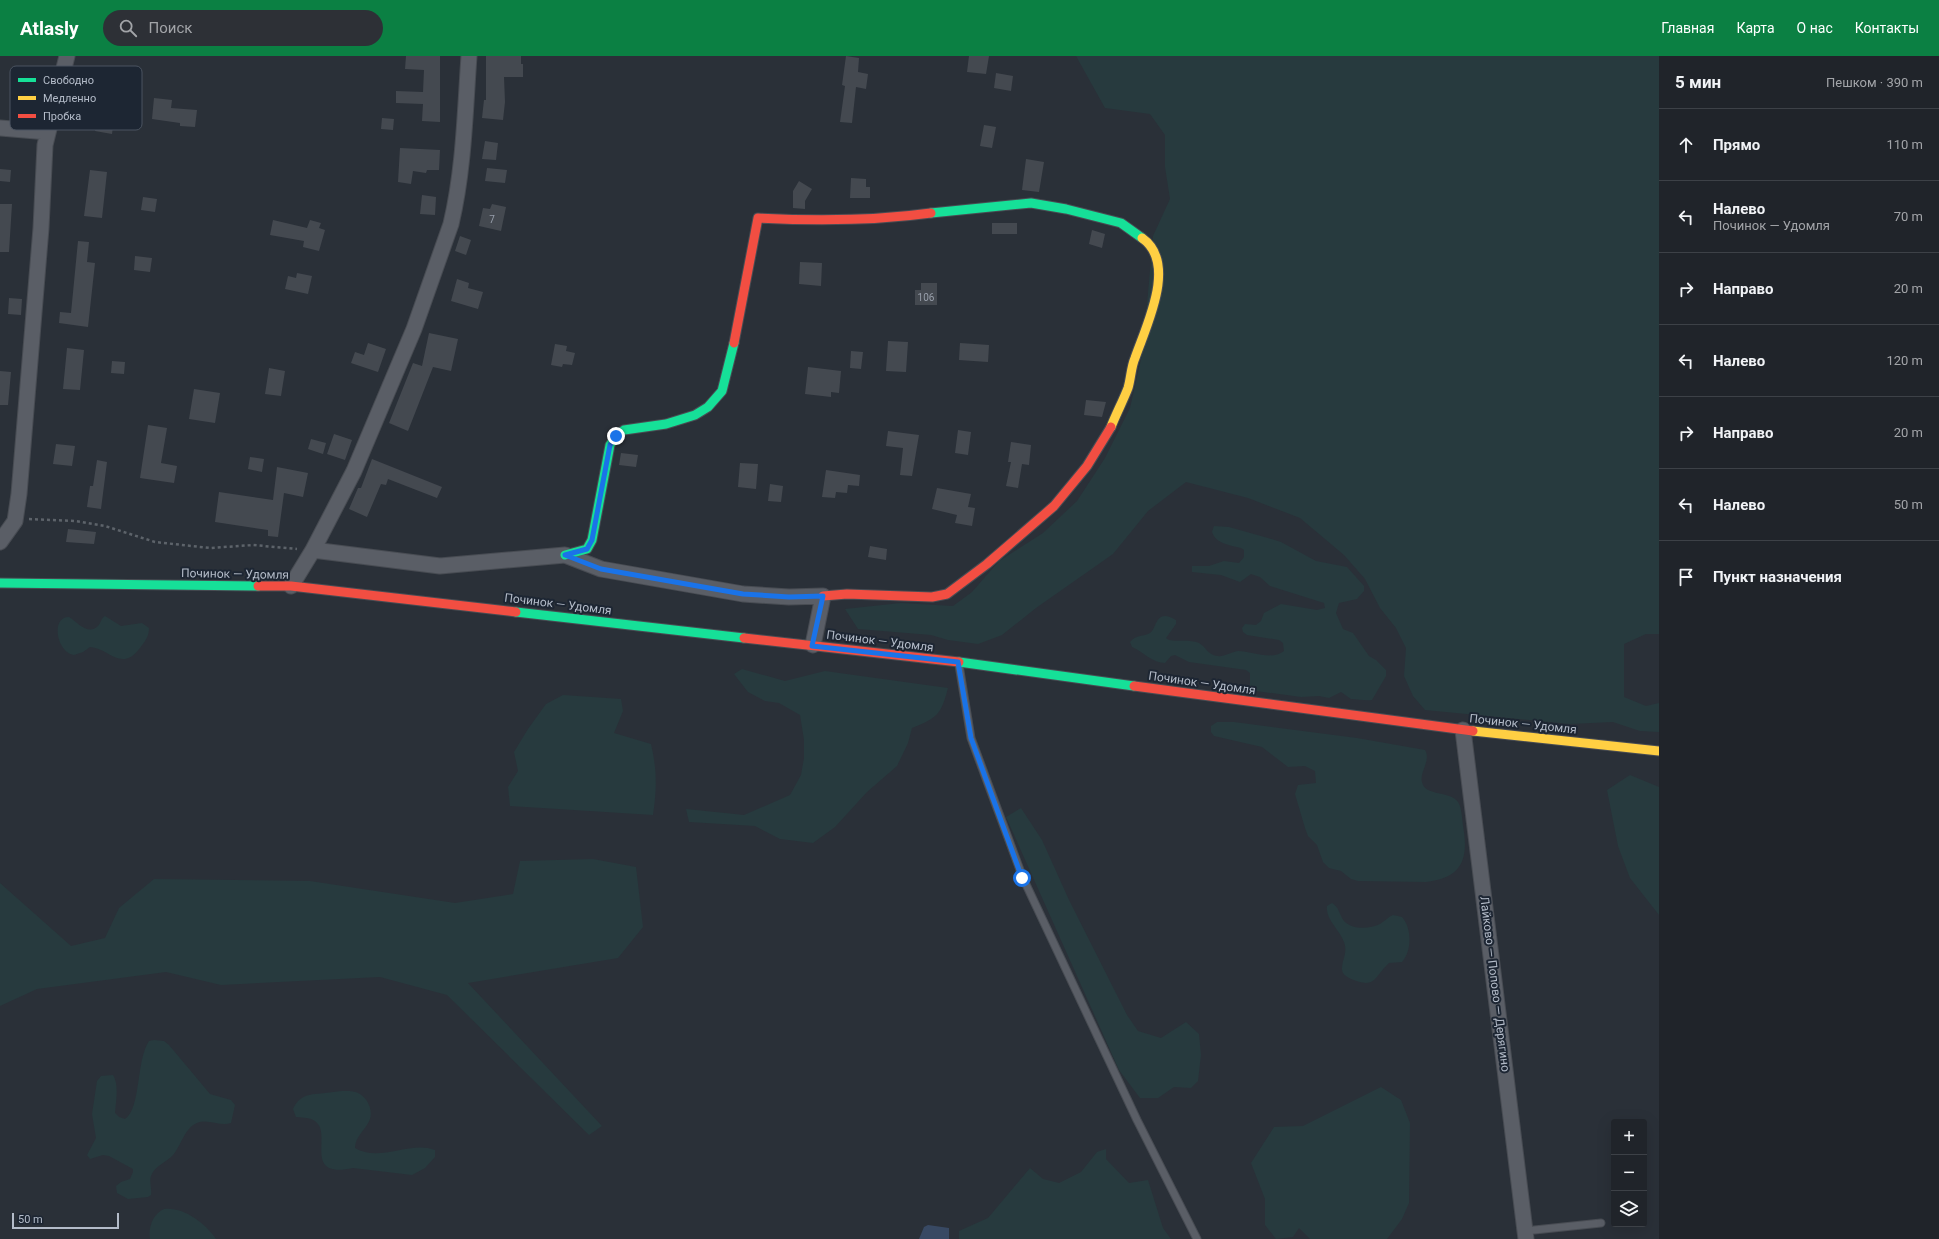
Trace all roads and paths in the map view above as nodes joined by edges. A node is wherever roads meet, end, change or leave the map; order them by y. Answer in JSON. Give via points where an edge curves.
{"nodes":[{"id":1,"x":67,"y":56,"type":"edge"},
{"id":2,"x":469,"y":56,"type":"edge"},
{"id":3,"x":64,"y":66,"type":"edge"},
{"id":4,"x":0,"y":128,"type":"edge"},
{"id":5,"x":10,"y":129,"type":"edge"},
{"id":6,"x":24,"y":130,"type":"edge"},
{"id":7,"x":48,"y":132,"type":"joint"},
{"id":8,"x":15,"y":521,"type":"junction"},
{"id":9,"x":0,"y":542,"type":"edge"},
{"id":10,"x":313,"y":550,"type":"junction"},
{"id":11,"x":565,"y":555,"type":"junction"},
{"id":12,"x":0,"y":583,"type":"edge"},
{"id":13,"x":291,"y":586,"type":"junction"},
{"id":14,"x":823,"y":596,"type":"junction"},
{"id":15,"x":812,"y":646,"type":"junction"},
{"id":16,"x":958,"y":662,"type":"junction"},
{"id":17,"x":1463,"y":730,"type":"junction"},
{"id":18,"x":1659,"y":751,"type":"edge"},
{"id":19,"x":1601,"y":1223,"type":"dead end"},
{"id":20,"x":1526,"y":1235,"type":"edge"},
{"id":21,"x":1197,"y":1239,"type":"edge"}],
"edges":[{"from":1,"to":3,"type":"street"},
{"from":2,"to":10,"type":"street","via":[[461,164],[451,224],[414,329],[354,471]]},
{"from":4,"to":5,"type":"street"},
{"from":6,"to":7,"type":"street"},
{"from":7,"to":8,"type":"street","via":[[24,439]]},
{"from":8,"to":9,"type":"street"},
{"from":8,"to":10,"type":"path","via":[[32,518],[76,521],[105,526],[155,542],[210,548],[253,545]]},
{"from":10,"to":11,"type":"street","via":[[440,566]]},
{"from":10,"to":13,"type":"street"},
{"from":11,"to":14,"type":"street","via":[[601,569],[743,594]]},
{"from":11,"to":14,"type":"main road","via":[[587,549],[592,540],[610,445],[616,436],[624,430],[666,424],[695,415],[708,407],[722,391],[740,318],[758,218],[810,221],[890,219],[964,209],[1031,204],[1066,208],[1108,219],[1120,223],[1149,243],[1156,256],[1159,273],[1153,309],[1134,360],[1128,387],[1109,431],[1087,466],[1054,506],[987,564],[947,594]]},
{"from":12,"to":13,"type":"main road","name":"Починок — Удомля"},
{"from":13,"to":15,"type":"main road","name":"Починок — Удомля"},
{"from":14,"to":15,"type":"street"},
{"from":15,"to":16,"type":"main road","name":"Починок — Удомля"},
{"from":16,"to":17,"type":"main road","name":"Починок — Удомля"},
{"from":16,"to":21,"type":"lane","via":[[971,738],[1022,878],[1137,1120]]},
{"from":17,"to":18,"type":"main road","name":"Починок — Удомля"},
{"from":17,"to":20,"type":"street","name":"Лайково — Попово — Дерягино"},
{"from":19,"to":20,"type":"lane"}]}
